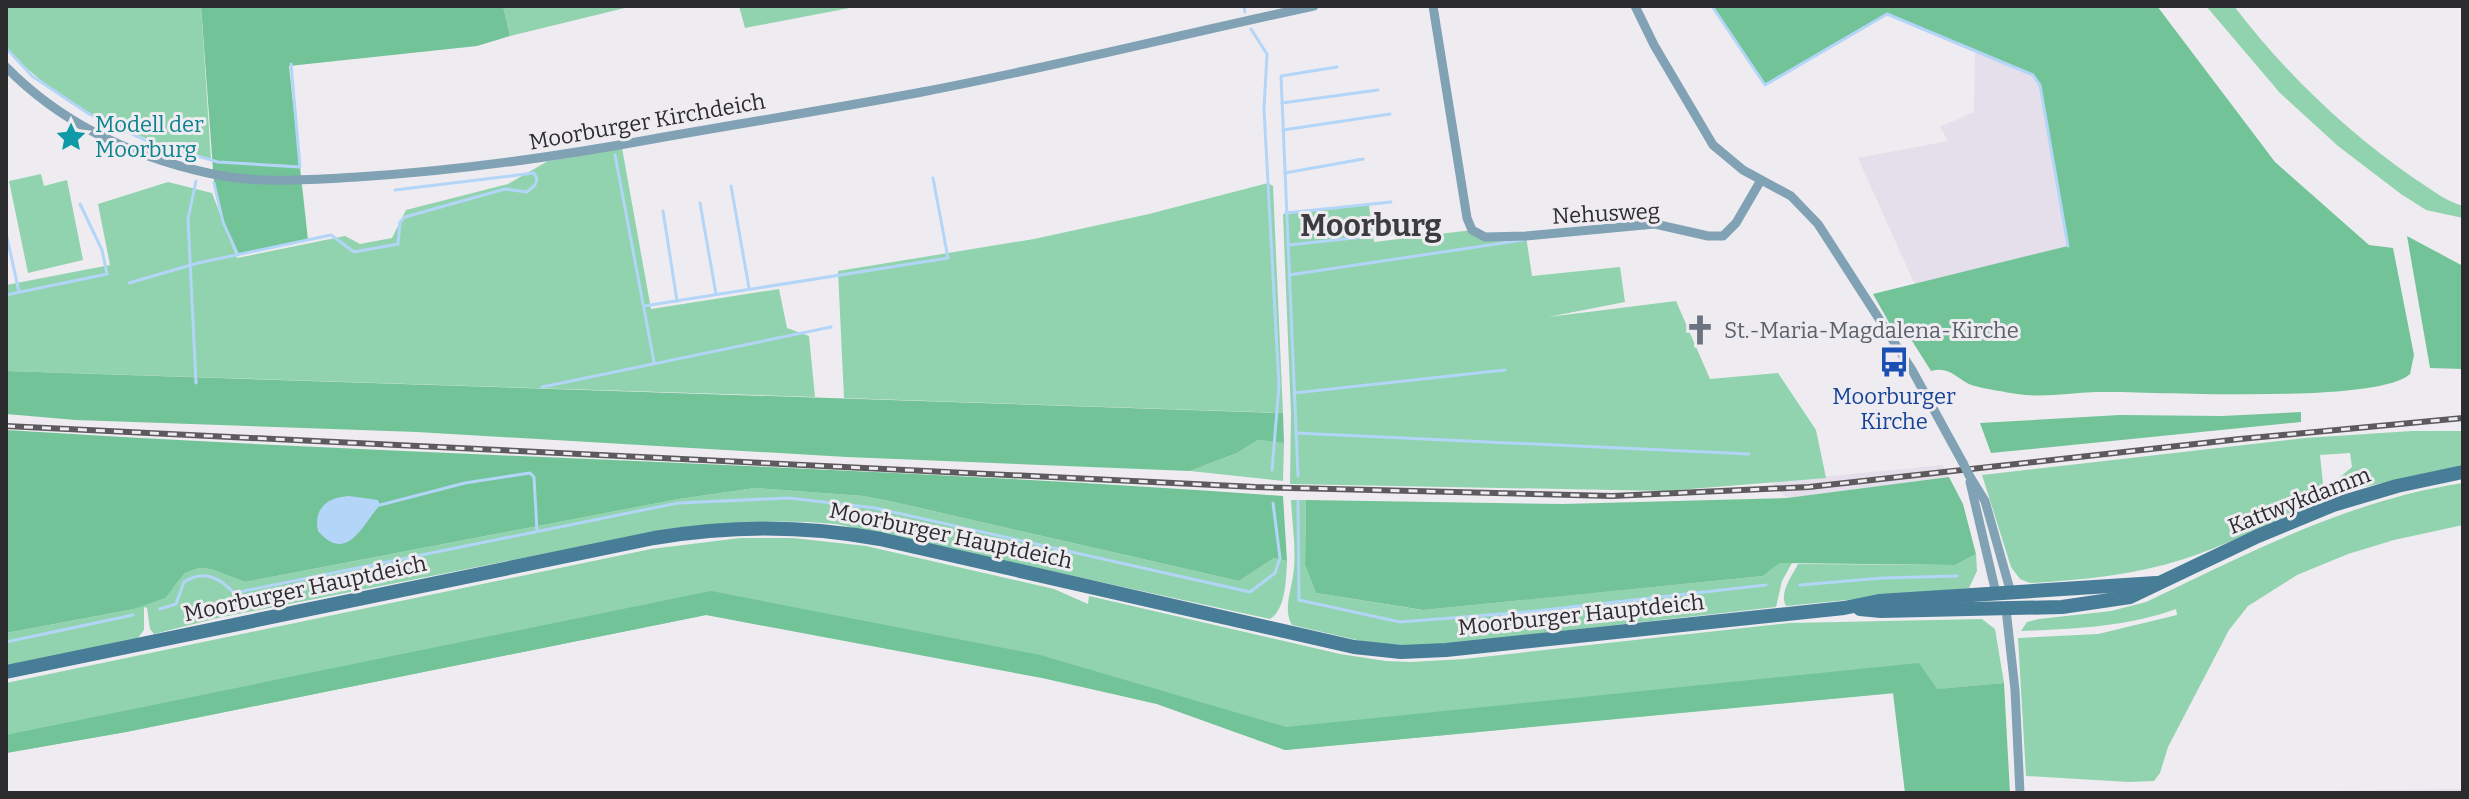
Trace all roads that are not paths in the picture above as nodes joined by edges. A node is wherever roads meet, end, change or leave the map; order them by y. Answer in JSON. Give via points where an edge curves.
{"nodes":[{"id":1,"x":1314,"y":6,"type":"edge"},
{"id":2,"x":1433,"y":6,"type":"edge"},
{"id":3,"x":1635,"y":6,"type":"edge"},
{"id":4,"x":6,"y":67,"type":"edge"},
{"id":5,"x":1761,"y":180,"type":"junction"},
{"id":6,"x":2463,"y":472,"type":"edge"},
{"id":7,"x":1969,"y":475,"type":"junction"},
{"id":8,"x":2156,"y":583,"type":"junction"},
{"id":9,"x":2003,"y":593,"type":"junction"},
{"id":10,"x":1844,"y":608,"type":"junction"},
{"id":11,"x":2006,"y":609,"type":"junction"},
{"id":12,"x":6,"y":672,"type":"edge"},
{"id":13,"x":2020,"y":793,"type":"edge"}],
"edges":[{"from":1,"to":4,"type":"street","name":"Moorburger Kirchdeich","via":[[925,91],[617,146],[498,165],[284,182],[209,174],[125,148],[55,110]]},
{"from":2,"to":5,"type":"street","name":"Nehusweg","via":[[1467,218],[1472,230],[1485,237],[1655,224],[1723,236]]},
{"from":3,"to":5,"type":"street","via":[[1713,145]]},
{"from":5,"to":7,"type":"street","bridge":true,"via":[[1791,196],[1818,224],[1912,370]]},
{"from":6,"to":8,"type":"main road","name":"Kattwykdamm","via":[[2333,505]]},
{"from":7,"to":9,"type":"street"},
{"from":7,"to":9,"type":"street","via":[[1985,501]]},
{"from":8,"to":9,"type":"main road","name":"Kattwykdamm"},
{"from":8,"to":11,"type":"main road","name":"Kattwykdamm","via":[[2130,597],[2104,602]]},
{"from":9,"to":10,"type":"main road","name":"Moorburger Hauptdeich"},
{"from":9,"to":11,"type":"main road"},
{"from":10,"to":11,"type":"main road","name":"Moorburger Hauptdeich"},
{"from":10,"to":12,"type":"main road","name":"Moorburger Hauptdeich","via":[[1446,650],[1385,651],[880,539],[823,530],[751,528],[654,538]]},
{"from":11,"to":13,"type":"street"}]}
